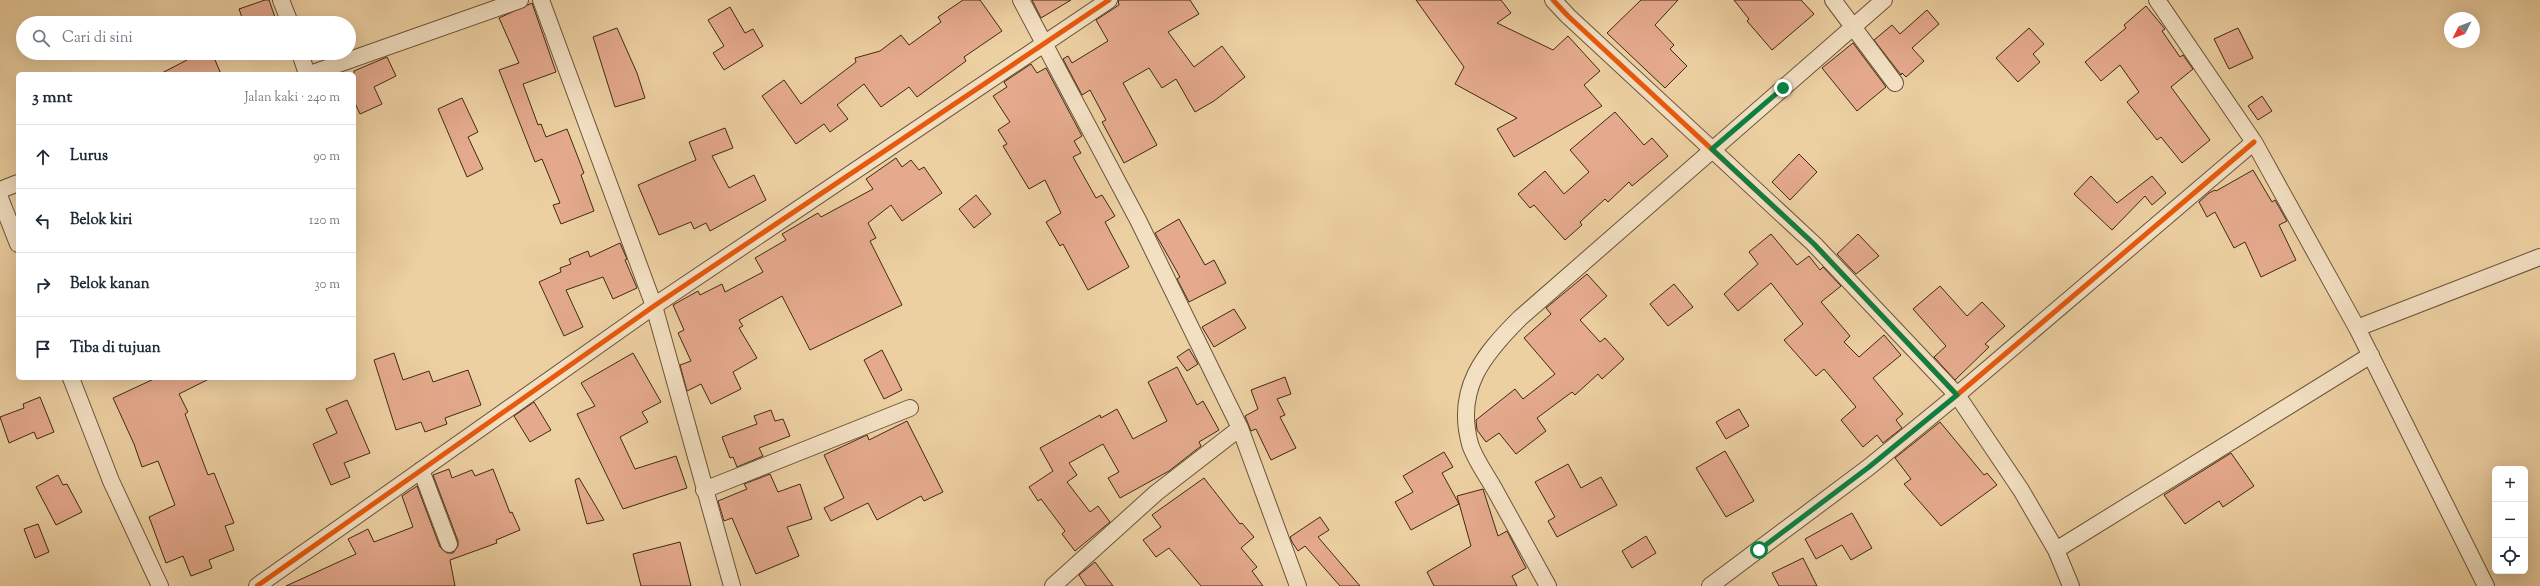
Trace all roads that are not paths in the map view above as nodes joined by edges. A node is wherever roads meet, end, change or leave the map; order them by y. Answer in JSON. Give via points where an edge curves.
{"nodes":[{"id":1,"x":281,"y":0,"type":"edge"},
{"id":2,"x":520,"y":0,"type":"edge"},
{"id":3,"x":541,"y":0,"type":"edge"},
{"id":4,"x":1021,"y":0,"type":"edge"},
{"id":5,"x":1109,"y":0,"type":"edge"},
{"id":6,"x":1554,"y":0,"type":"edge"},
{"id":7,"x":1833,"y":0,"type":"edge"},
{"id":8,"x":1884,"y":0,"type":"edge"},
{"id":9,"x":2157,"y":0,"type":"edge"},
{"id":10,"x":287,"y":16,"type":"edge"},
{"id":11,"x":1853,"y":27,"type":"junction"},
{"id":12,"x":1046,"y":44,"type":"junction"},
{"id":13,"x":356,"y":58,"type":"edge"},
{"id":14,"x":303,"y":60,"type":"edge"},
{"id":15,"x":349,"y":60,"type":"edge"},
{"id":16,"x":308,"y":72,"type":"edge"},
{"id":17,"x":315,"y":72,"type":"edge"},
{"id":18,"x":1895,"y":83,"type":"dead end"},
{"id":19,"x":2254,"y":142,"type":"junction"},
{"id":20,"x":1712,"y":149,"type":"junction"},
{"id":21,"x":16,"y":183,"type":"edge"},
{"id":22,"x":0,"y":190,"type":"edge"},
{"id":23,"x":0,"y":198,"type":"edge"},
{"id":24,"x":16,"y":239,"type":"edge"},
{"id":25,"x":2540,"y":257,"type":"edge"},
{"id":26,"x":654,"y":306,"type":"junction"},
{"id":27,"x":2357,"y":328,"type":"junction"},
{"id":28,"x":2371,"y":355,"type":"junction"},
{"id":29,"x":72,"y":380,"type":"edge"},
{"id":30,"x":1957,"y":395,"type":"junction"},
{"id":31,"x":910,"y":408,"type":"dead end"},
{"id":32,"x":1240,"y":428,"type":"junction"},
{"id":33,"x":422,"y":470,"type":"junction"},
{"id":34,"x":704,"y":490,"type":"junction"},
{"id":35,"x":449,"y":544,"type":"dead end"},
{"id":36,"x":2056,"y":550,"type":"junction"},
{"id":37,"x":160,"y":586,"type":"edge"},
{"id":38,"x":257,"y":586,"type":"edge"},
{"id":39,"x":732,"y":586,"type":"edge"},
{"id":40,"x":1053,"y":586,"type":"edge"},
{"id":41,"x":1298,"y":586,"type":"edge"},
{"id":42,"x":1548,"y":586,"type":"edge"},
{"id":43,"x":1710,"y":586,"type":"edge"},
{"id":44,"x":2071,"y":586,"type":"edge"},
{"id":45,"x":2486,"y":586,"type":"edge"}],
"edges":[{"from":1,"to":10,"type":"street"},
{"from":2,"to":13,"type":"street"},
{"from":3,"to":26,"type":"street"},
{"from":4,"to":12,"type":"street"},
{"from":5,"to":12,"type":"street"},
{"from":6,"to":20,"type":"street","via":[[1573,21]]},
{"from":7,"to":11,"type":"street"},
{"from":8,"to":11,"type":"street"},
{"from":9,"to":19,"type":"street"},
{"from":11,"to":18,"type":"street"},
{"from":11,"to":20,"type":"street"},
{"from":12,"to":26,"type":"street"},
{"from":12,"to":32,"type":"street","via":[[1138,220]]},
{"from":14,"to":16,"type":"street"},
{"from":15,"to":17,"type":"street"},
{"from":19,"to":27,"type":"street"},
{"from":19,"to":30,"type":"street"},
{"from":20,"to":30,"type":"street","via":[[1814,244]]},
{"from":20,"to":42,"type":"street","via":[[1520,318],[1499,339],[1479,366],[1470,386],[1465,416],[1470,445]]},
{"from":21,"to":22,"type":"street"},
{"from":23,"to":24,"type":"street"},
{"from":25,"to":27,"type":"street"},
{"from":26,"to":33,"type":"street"},
{"from":26,"to":34,"type":"street"},
{"from":27,"to":28,"type":"street"},
{"from":28,"to":36,"type":"street"},
{"from":28,"to":45,"type":"street"},
{"from":29,"to":37,"type":"street","via":[[111,481]]},
{"from":30,"to":36,"type":"street","via":[[2021,490]]},
{"from":30,"to":43,"type":"street","via":[[1869,467]]},
{"from":31,"to":34,"type":"street"},
{"from":32,"to":40,"type":"street","via":[[1156,493]]},
{"from":32,"to":41,"type":"street"},
{"from":33,"to":35,"type":"street"},
{"from":33,"to":38,"type":"street"},
{"from":34,"to":39,"type":"street"},
{"from":36,"to":44,"type":"street"}]}
